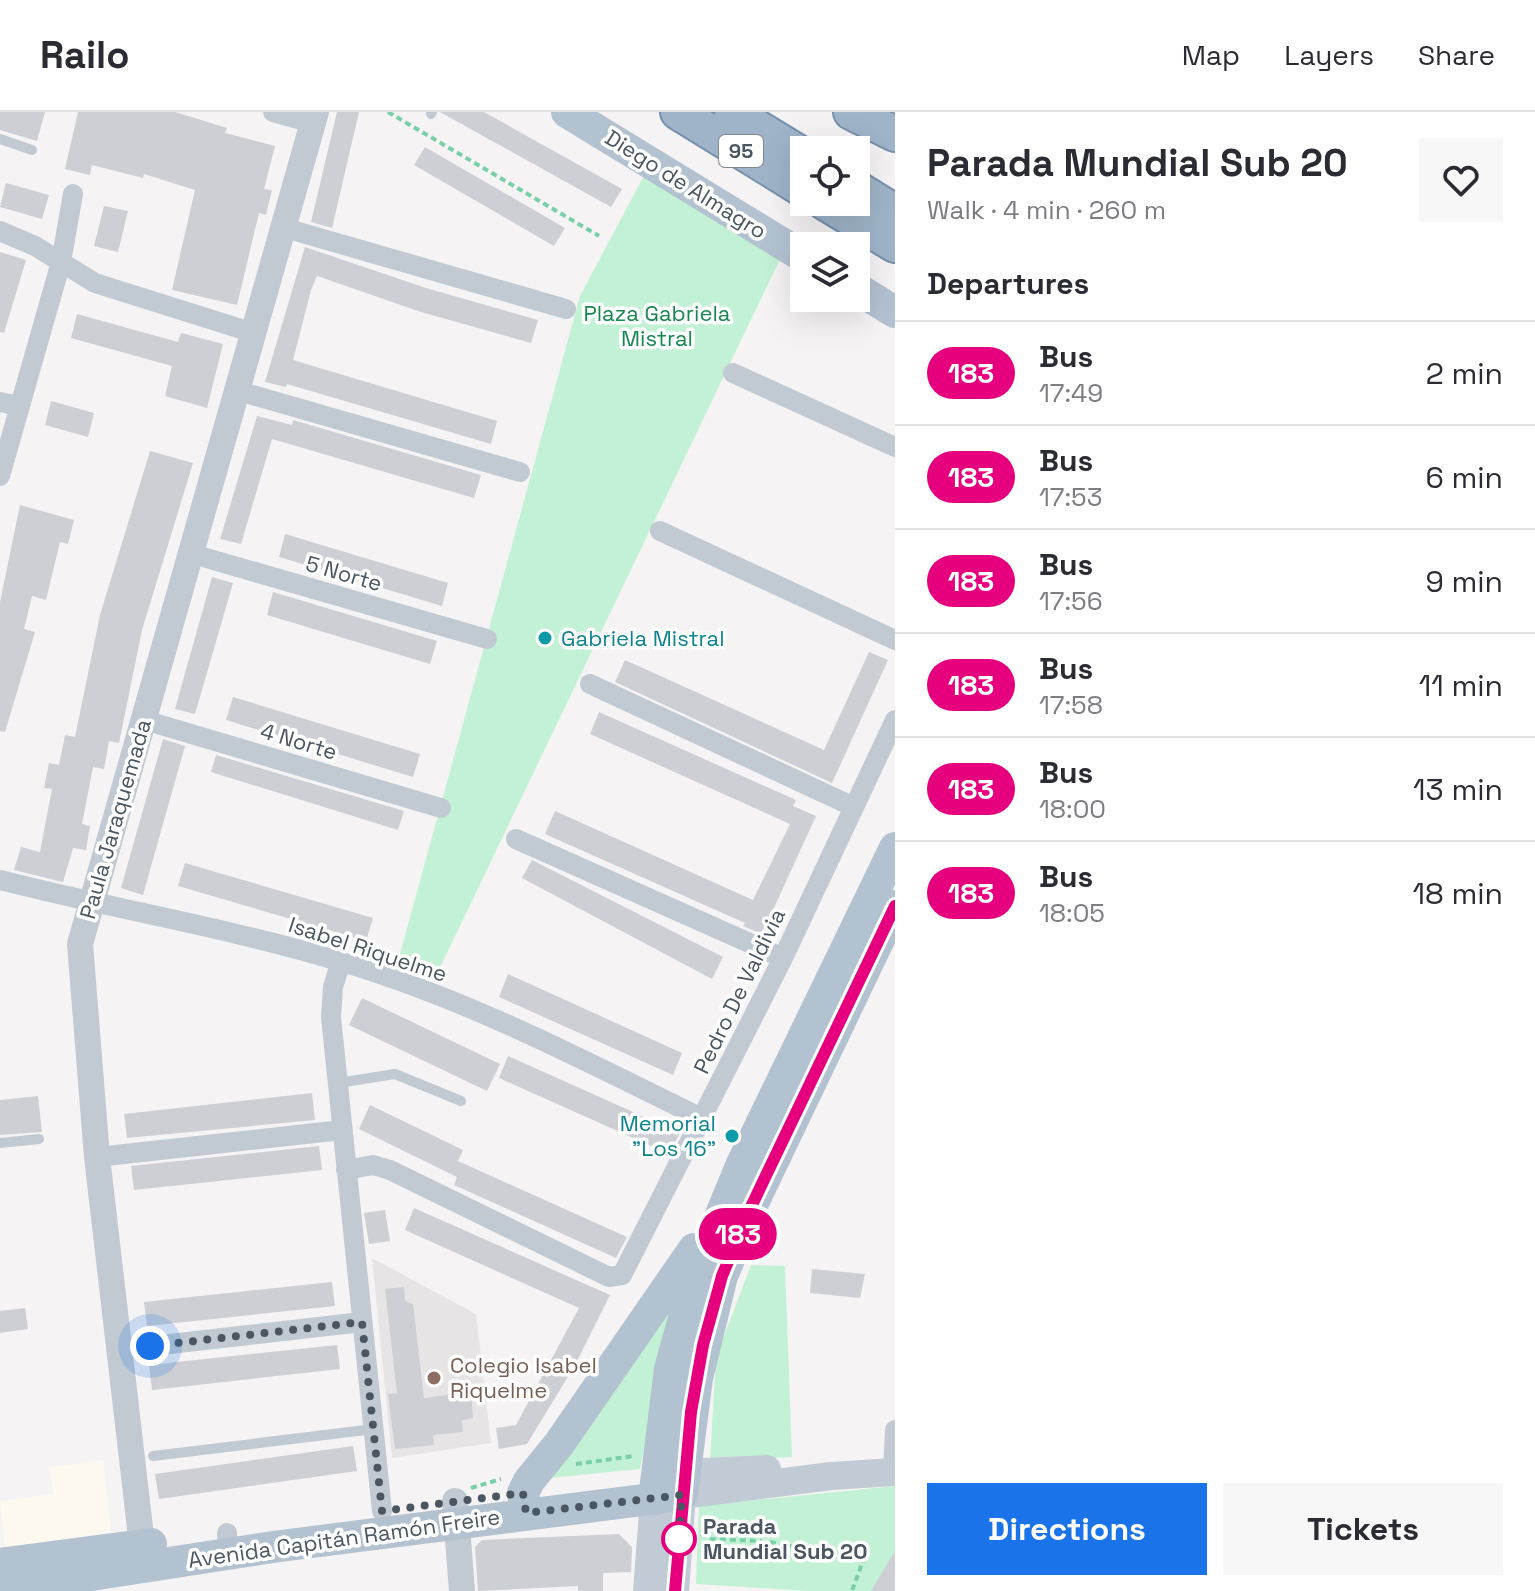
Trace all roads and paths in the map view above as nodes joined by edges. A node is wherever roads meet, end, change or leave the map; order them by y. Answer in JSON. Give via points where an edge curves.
{"nodes":[{"id":1,"x":273,"y":112,"type":"edge"},
{"id":2,"x":388,"y":112,"type":"edge"},
{"id":3,"x":567,"y":112,"type":"edge"},
{"id":4,"x":678,"y":112,"type":"edge"},
{"id":5,"x":732,"y":112,"type":"edge"},
{"id":6,"x":851,"y":112,"type":"edge"},
{"id":7,"x":314,"y":117,"type":"edge"},
{"id":8,"x":895,"y":134,"type":"edge"},
{"id":9,"x":0,"y":139,"type":"edge"},
{"id":10,"x":790,"y":147,"type":"edge"},
{"id":11,"x":32,"y":150,"type":"dead end"},
{"id":12,"x":790,"y":181,"type":"edge"},
{"id":13,"x":73,"y":194,"type":"dead end"},
{"id":14,"x":870,"y":197,"type":"edge"},
{"id":15,"x":895,"y":212,"type":"edge"},
{"id":16,"x":847,"y":216,"type":"edge"},
{"id":17,"x":285,"y":228,"type":"junction"},
{"id":18,"x":0,"y":231,"type":"edge"},
{"id":19,"x":599,"y":236,"type":"dead end"},
{"id":20,"x":895,"y":245,"type":"edge"},
{"id":21,"x":790,"y":248,"type":"edge"},
{"id":22,"x":61,"y":262,"type":"junction"},
{"id":23,"x":870,"y":297,"type":"edge"},
{"id":24,"x":566,"y":309,"type":"dead end"},
{"id":25,"x":895,"y":312,"type":"edge"},
{"id":26,"x":254,"y":333,"type":"junction"},
{"id":27,"x":733,"y":373,"type":"dead end"},
{"id":28,"x":235,"y":390,"type":"junction"},
{"id":29,"x":10,"y":404,"type":"edge"},
{"id":30,"x":895,"y":447,"type":"edge"},
{"id":31,"x":520,"y":472,"type":"dead end"},
{"id":32,"x":0,"y":476,"type":"edge"},
{"id":33,"x":660,"y":531,"type":"dead end"},
{"id":34,"x":189,"y":553,"type":"junction"},
{"id":35,"x":487,"y":639,"type":"dead end"},
{"id":36,"x":895,"y":640,"type":"edge"},
{"id":37,"x":590,"y":684,"type":"dead end"},
{"id":38,"x":144,"y":720,"type":"junction"},
{"id":39,"x":895,"y":720,"type":"edge"},
{"id":40,"x":854,"y":807,"type":"junction"},
{"id":41,"x":441,"y":808,"type":"dead end"},
{"id":42,"x":516,"y":839,"type":"dead end"},
{"id":43,"x":895,"y":848,"type":"edge"},
{"id":44,"x":0,"y":880,"type":"edge"},
{"id":45,"x":91,"y":901,"type":"junction"},
{"id":46,"x":895,"y":906,"type":"edge"},
{"id":47,"x":783,"y":958,"type":"junction"},
{"id":48,"x":341,"y":961,"type":"junction"},
{"id":49,"x":338,"y":1083,"type":"junction"},
{"id":50,"x":461,"y":1101,"type":"dead end"},
{"id":51,"x":703,"y":1119,"type":"junction"},
{"id":52,"x":342,"y":1130,"type":"junction"},
{"id":53,"x":39,"y":1139,"type":"dead end"},
{"id":54,"x":0,"y":1143,"type":"edge"},
{"id":55,"x":97,"y":1157,"type":"junction"},
{"id":56,"x":346,"y":1170,"type":"junction"},
{"id":57,"x":719,"y":1214,"type":"junction"},
{"id":58,"x":362,"y":1322,"type":"junction"},
{"id":59,"x":118,"y":1350,"type":"junction"},
{"id":60,"x":374,"y":1429,"type":"junction"},
{"id":61,"x":895,"y":1430,"type":"edge"},
{"id":62,"x":153,"y":1456,"type":"dead end"},
{"id":63,"x":541,"y":1466,"type":"junction"},
{"id":64,"x":894,"y":1472,"type":"edge"},
{"id":65,"x":664,"y":1480,"type":"junction"},
{"id":66,"x":524,"y":1503,"type":"junction"},
{"id":67,"x":382,"y":1511,"type":"junction"},
{"id":68,"x":456,"y":1512,"type":"junction"},
{"id":69,"x":688,"y":1527,"type":"dead end"},
{"id":70,"x":762,"y":1541,"type":"dead end"},
{"id":71,"x":770,"y":1542,"type":"dead end"},
{"id":72,"x":228,"y":1543,"type":"junction"},
{"id":73,"x":131,"y":1565,"type":"junction"},
{"id":74,"x":1,"y":1580,"type":"edge"},
{"id":75,"x":462,"y":1591,"type":"edge"},
{"id":76,"x":647,"y":1591,"type":"edge"},
{"id":77,"x":675,"y":1591,"type":"edge"},
{"id":78,"x":852,"y":1591,"type":"edge"}],
"edges":[{"from":1,"to":7,"type":"street"},
{"from":2,"to":19,"type":"path"},
{"from":3,"to":21,"type":"main road","name":"Diego de Almagro"},
{"from":4,"to":12,"type":"highway","number":"95"},
{"from":5,"to":10,"type":"highway","number":"95"},
{"from":6,"to":8,"type":"highway"},
{"from":7,"to":17,"type":"street","name":"Paula Jaraquemada"},
{"from":9,"to":11,"type":"lane"},
{"from":13,"to":22,"type":"street"},
{"from":14,"to":15,"type":"highway"},
{"from":16,"to":20,"type":"highway"},
{"from":17,"to":24,"type":"street"},
{"from":17,"to":26,"type":"street","name":"Paula Jaraquemada"},
{"from":18,"to":22,"type":"street"},
{"from":22,"to":26,"type":"street","via":[[105,287]]},
{"from":22,"to":29,"type":"street"},
{"from":23,"to":25,"type":"main road"},
{"from":26,"to":28,"type":"street","name":"Paula Jaraquemada"},
{"from":27,"to":30,"type":"street"},
{"from":28,"to":31,"type":"street"},
{"from":28,"to":34,"type":"street","name":"Paula Jaraquemada"},
{"from":29,"to":32,"type":"street"},
{"from":33,"to":36,"type":"street"},
{"from":34,"to":35,"type":"street","name":"5 Norte"},
{"from":34,"to":38,"type":"street","name":"Paula Jaraquemada"},
{"from":37,"to":40,"type":"street"},
{"from":38,"to":41,"type":"street","name":"4 Norte"},
{"from":38,"to":45,"type":"street","name":"Paula Jaraquemada"},
{"from":39,"to":40,"type":"street","name":"Pedro De Valdivia"},
{"from":40,"to":47,"type":"street","name":"Pedro De Valdivia"},
{"from":42,"to":47,"type":"street"},
{"from":43,"to":57,"type":"main road"},
{"from":44,"to":45,"type":"street","name":"Isabel Riquelme"},
{"from":45,"to":48,"type":"street","name":"Isabel Riquelme"},
{"from":45,"to":55,"type":"street","name":"Paula Jaraquemada","via":[[79,971]]},
{"from":46,"to":65,"type":"main road","via":[[731,1253]]},
{"from":47,"to":51,"type":"street","name":"Pedro De Valdivia"},
{"from":48,"to":49,"type":"street","via":[[330,1008]]},
{"from":48,"to":51,"type":"street","name":"Isabel Riquelme","via":[[434,993]]},
{"from":49,"to":50,"type":"lane","via":[[395,1074]]},
{"from":49,"to":52,"type":"street"},
{"from":51,"to":56,"type":"street","name":"Pedro De Valdivia","via":[[618,1278],[390,1170],[373,1165]]},
{"from":52,"to":55,"type":"street"},
{"from":52,"to":56,"type":"street"},
{"from":53,"to":54,"type":"lane"},
{"from":55,"to":59,"type":"street","name":"Paula Jaraquemada"},
{"from":56,"to":58,"type":"street"},
{"from":57,"to":63,"type":"main road"},
{"from":57,"to":65,"type":"main road","via":[[674,1348]]},
{"from":58,"to":59,"type":"street"},
{"from":58,"to":60,"type":"street"},
{"from":59,"to":73,"type":"street","name":"Paula Jaraquemada"},
{"from":60,"to":62,"type":"lane"},
{"from":60,"to":67,"type":"street"},
{"from":61,"to":64,"type":"street"},
{"from":63,"to":65,"type":"path","via":[[555,1470],[622,1457]]},
{"from":63,"to":66,"type":"main road"},
{"from":64,"to":65,"type":"main road","name":"Avenida Capitán Ramón Freire"},
{"from":65,"to":66,"type":"main road","name":"Avenida Capitán Ramón Freire"},
{"from":65,"to":76,"type":"main road"},
{"from":65,"to":77,"type":"main road"},
{"from":66,"to":68,"type":"main road","name":"Avenida Capitán Ramón Freire"},
{"from":67,"to":68,"type":"main road","name":"Avenida Capitán Ramón Freire"},
{"from":67,"to":72,"type":"main road","name":"Avenida Capitán Ramón Freire"},
{"from":68,"to":72,"type":"main road","name":"Avenida Capitán Ramón Freire"},
{"from":68,"to":75,"type":"street"},
{"from":69,"to":70,"type":"path","via":[[711,1539]]},
{"from":71,"to":78,"type":"path","via":[[863,1561]]},
{"from":72,"to":73,"type":"main road","name":"Avenida Capitán Ramón Freire"},
{"from":73,"to":74,"type":"main road","name":"Avenida Capitán Ramón Freire"}]}
